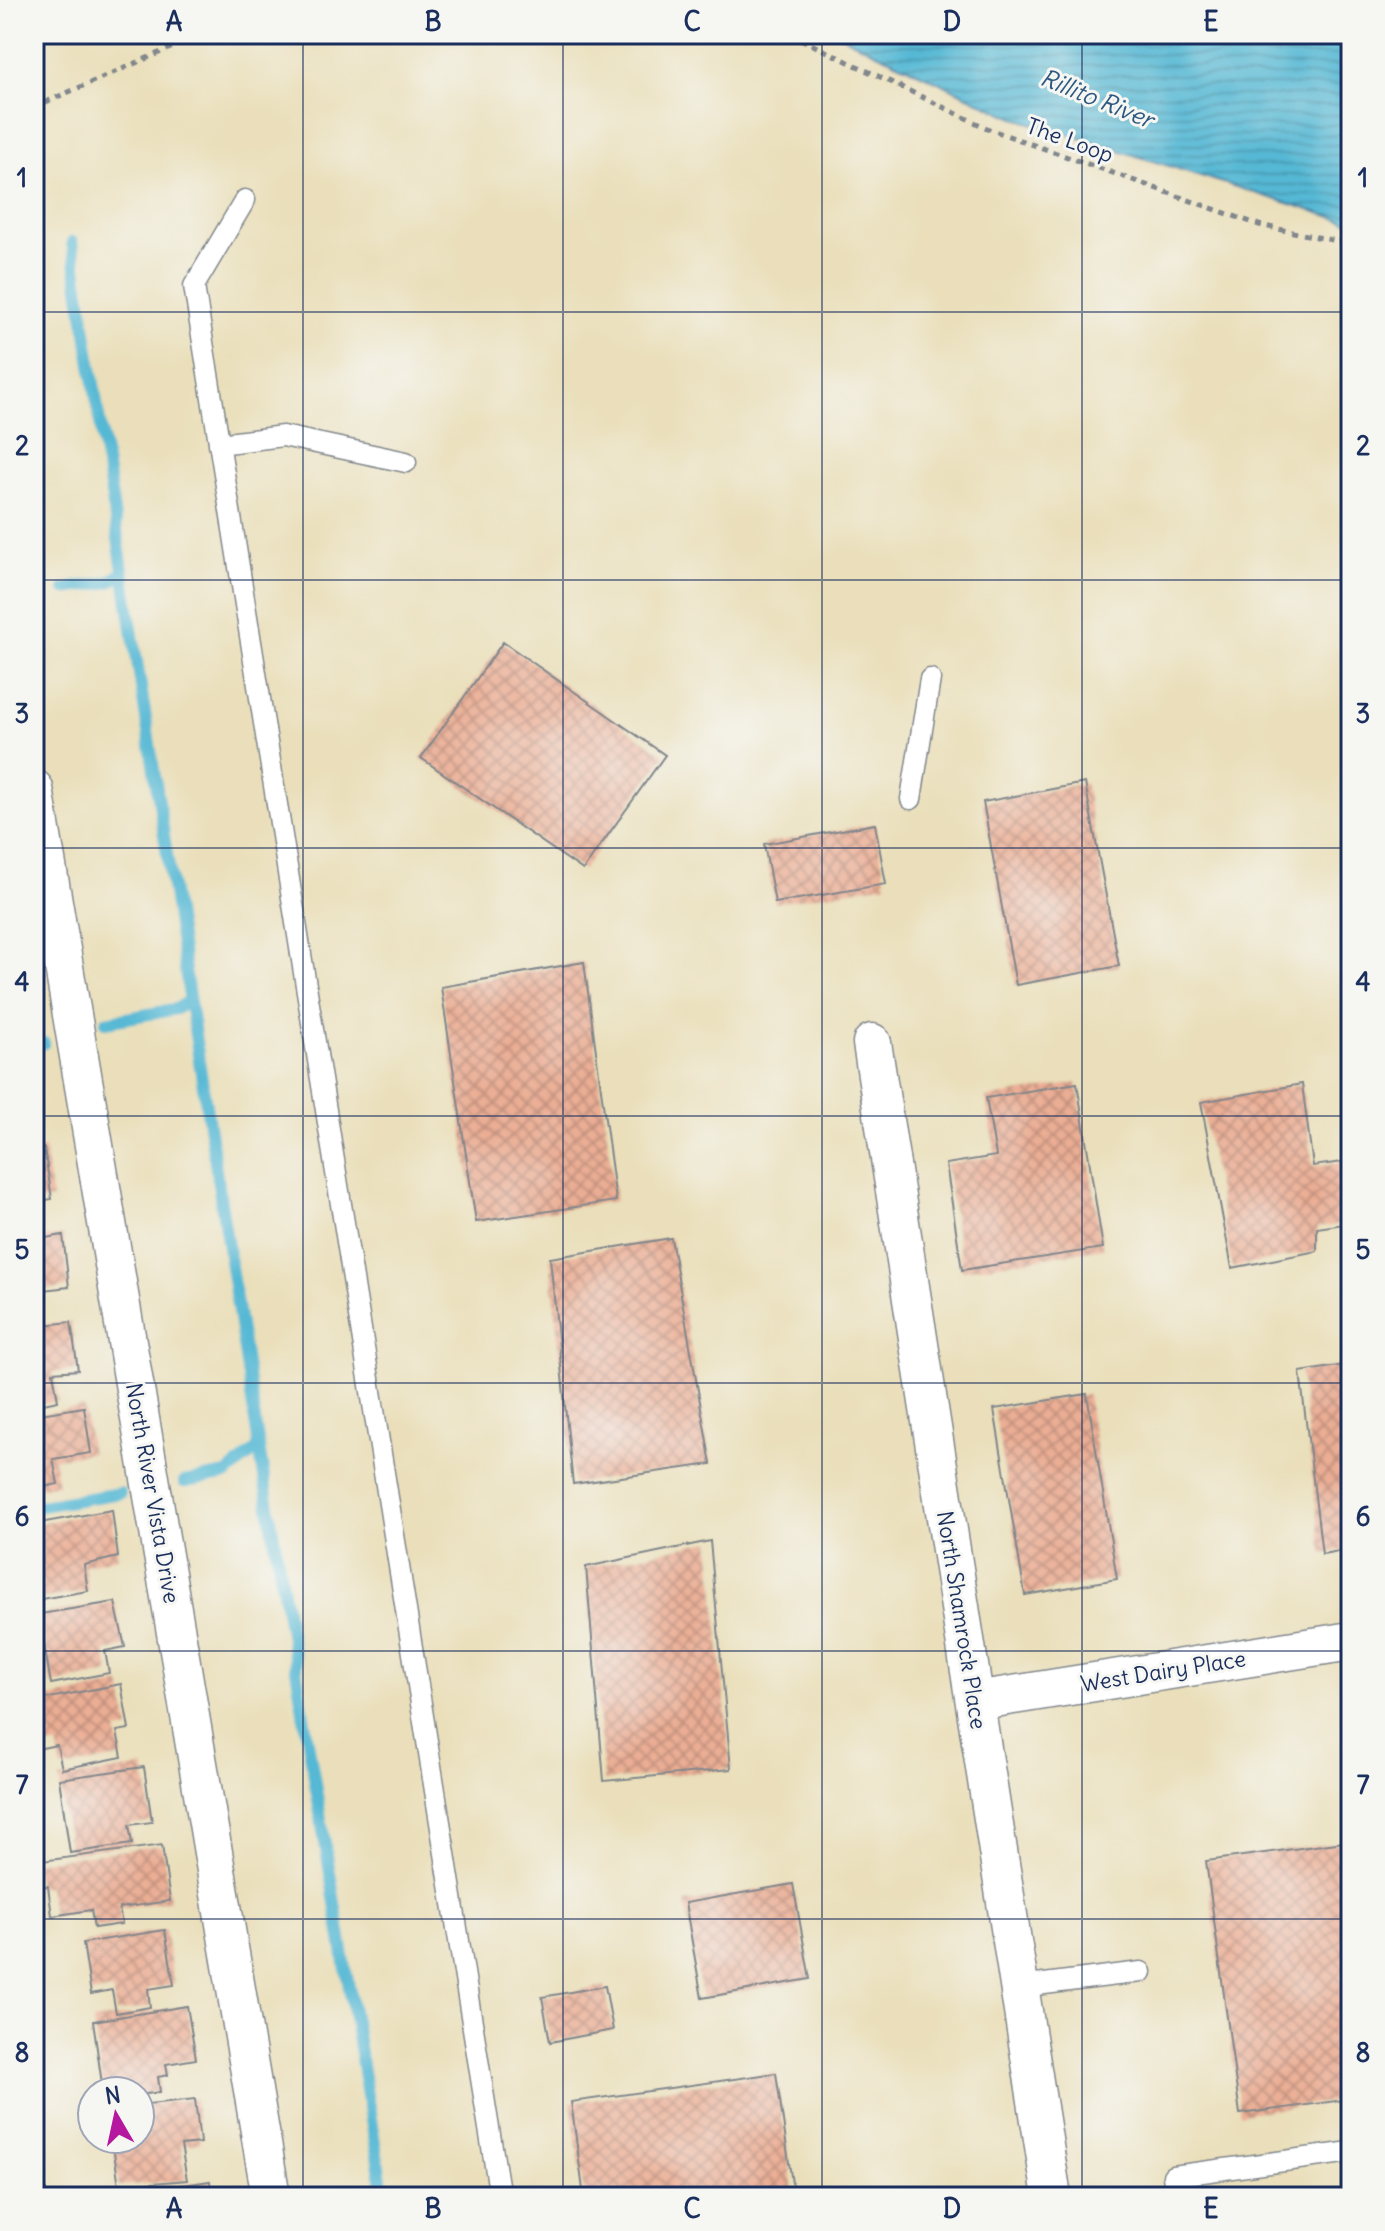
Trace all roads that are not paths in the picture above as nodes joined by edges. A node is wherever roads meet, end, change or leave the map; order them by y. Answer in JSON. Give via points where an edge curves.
{"nodes":[{"id":1,"x":245,"y":200,"type":"dead end"},
{"id":2,"x":219,"y":444,"type":"junction"},
{"id":3,"x":406,"y":462,"type":"dead end"},
{"id":4,"x":930,"y":679,"type":"dead end"},
{"id":5,"x":34,"y":789,"type":"edge"},
{"id":6,"x":911,"y":799,"type":"dead end"},
{"id":7,"x":872,"y":1043,"type":"dead end"},
{"id":8,"x":1351,"y":1641,"type":"edge"},
{"id":9,"x":975,"y":1701,"type":"junction"},
{"id":10,"x":1141,"y":1972,"type":"dead end"},
{"id":11,"x":1020,"y":1987,"type":"junction"},
{"id":12,"x":1351,"y":2152,"type":"edge"},
{"id":13,"x":271,"y":2197,"type":"edge"},
{"id":14,"x":500,"y":2197,"type":"edge"},
{"id":15,"x":1052,"y":2197,"type":"edge"},
{"id":16,"x":1176,"y":2197,"type":"edge"}],
"edges":[{"from":1,"to":2,"type":"lane","via":[[194,286]]},
{"from":2,"to":3,"type":"lane","via":[[283,436]]},
{"from":2,"to":14,"type":"lane"},
{"from":4,"to":6,"type":"lane"},
{"from":5,"to":13,"type":"street","name":"North River Vista Drive"},
{"from":7,"to":9,"type":"street","name":"North Shamrock Place"},
{"from":8,"to":9,"type":"street","name":"West Dairy Place"},
{"from":9,"to":11,"type":"street","name":"North Shamrock Place"},
{"from":10,"to":11,"type":"lane"},
{"from":11,"to":15,"type":"street","name":"North Shamrock Place"},
{"from":12,"to":16,"type":"lane","via":[[1173,2176]]}]}
